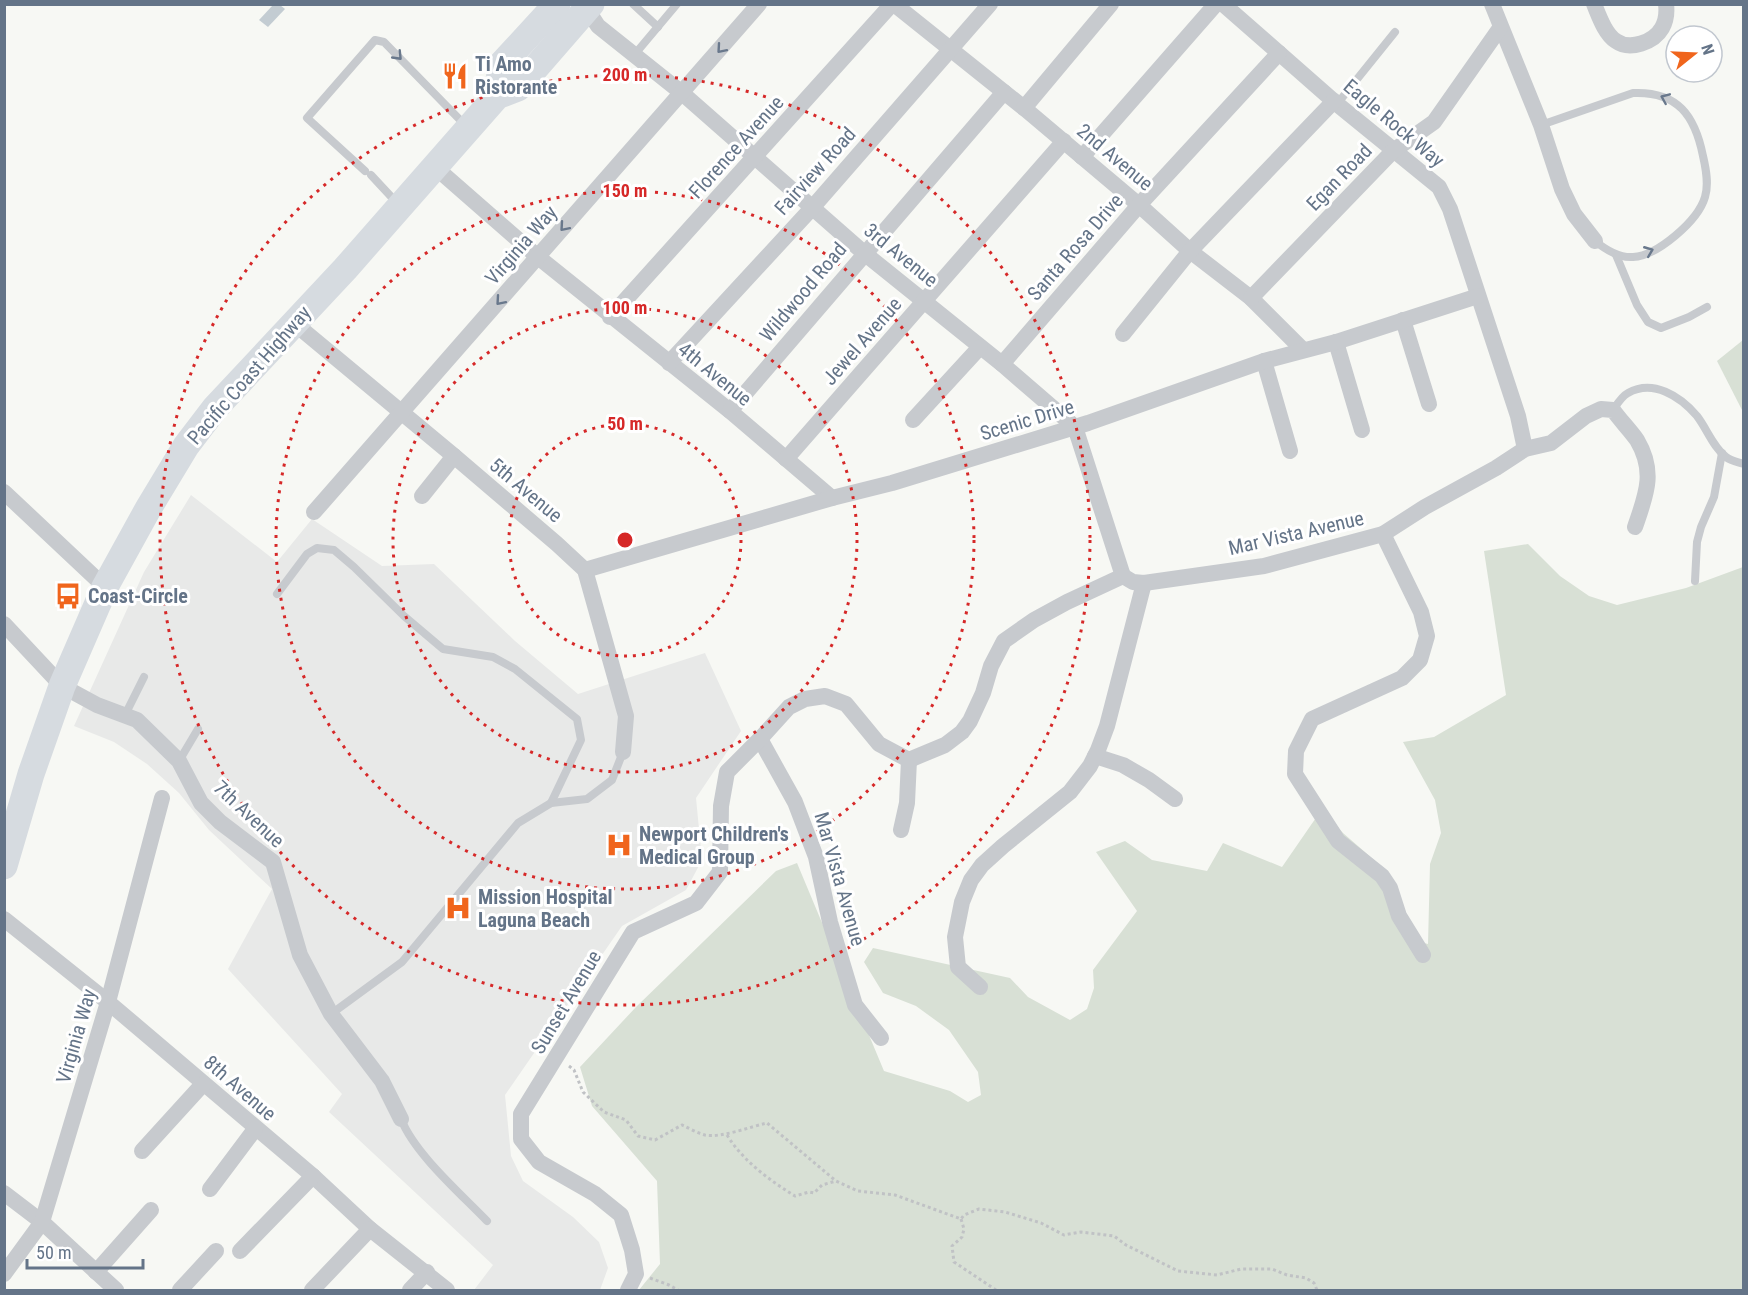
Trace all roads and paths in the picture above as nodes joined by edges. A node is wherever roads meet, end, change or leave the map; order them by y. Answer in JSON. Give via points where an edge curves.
{"nodes":[{"id":1,"x":633,"y":4,"type":"edge"},
{"id":2,"x":759,"y":4,"type":"edge"},
{"id":3,"x":893,"y":4,"type":"edge"},
{"id":4,"x":990,"y":4,"type":"edge"},
{"id":5,"x":1111,"y":4,"type":"edge"},
{"id":6,"x":1216,"y":4,"type":"edge"},
{"id":7,"x":1223,"y":4,"type":"edge"},
{"id":8,"x":1492,"y":4,"type":"edge"},
{"id":9,"x":1594,"y":4,"type":"edge"},
{"id":10,"x":1666,"y":4,"type":"edge"},
{"id":11,"x":671,"y":6,"type":"edge"},
{"id":12,"x":576,"y":8,"type":"edge"},
{"id":13,"x":658,"y":27,"type":"junction"},
{"id":14,"x":1500,"y":28,"type":"junction"},
{"id":15,"x":1395,"y":32,"type":"dead end"},
{"id":16,"x":950,"y":50,"type":"junction"},
{"id":17,"x":1279,"y":52,"type":"junction"},
{"id":18,"x":635,"y":54,"type":"junction"},
{"id":19,"x":1004,"y":92,"type":"junction"},
{"id":20,"x":682,"y":93,"type":"junction"},
{"id":21,"x":1335,"y":103,"type":"junction"},
{"id":22,"x":1024,"y":108,"type":"junction"},
{"id":23,"x":1541,"y":125,"type":"junction"},
{"id":24,"x":468,"y":128,"type":"junction"},
{"id":25,"x":1064,"y":141,"type":"junction"},
{"id":26,"x":1393,"y":151,"type":"junction"},
{"id":27,"x":1082,"y":157,"type":"junction"},
{"id":28,"x":754,"y":159,"type":"junction"},
{"id":29,"x":435,"y":166,"type":"junction"},
{"id":30,"x":1139,"y":205,"type":"junction"},
{"id":31,"x":400,"y":206,"type":"junction"},
{"id":32,"x":812,"y":208,"type":"junction"},
{"id":33,"x":1595,"y":241,"type":"joint"},
{"id":34,"x":1190,"y":251,"type":"junction"},
{"id":35,"x":864,"y":253,"type":"junction"},
{"id":36,"x":1616,"y":255,"type":"junction"},
{"id":37,"x":538,"y":257,"type":"junction"},
{"id":38,"x":1478,"y":296,"type":"junction"},
{"id":39,"x":1251,"y":298,"type":"junction"},
{"id":40,"x":924,"y":302,"type":"junction"},
{"id":41,"x":1707,"y":307,"type":"dead end"},
{"id":42,"x":610,"y":317,"type":"junction"},
{"id":43,"x":1403,"y":320,"type":"junction"},
{"id":44,"x":294,"y":323,"type":"junction"},
{"id":45,"x":1123,"y":334,"type":"dead end"},
{"id":46,"x":1336,"y":342,"type":"junction"},
{"id":47,"x":980,"y":347,"type":"junction"},
{"id":48,"x":1303,"y":350,"type":"junction"},
{"id":49,"x":1264,"y":361,"type":"junction"},
{"id":50,"x":669,"y":363,"type":"junction"},
{"id":51,"x":1002,"y":364,"type":"junction"},
{"id":52,"x":1429,"y":404,"type":"dead end"},
{"id":53,"x":1613,"y":410,"type":"junction"},
{"id":54,"x":730,"y":411,"type":"junction"},
{"id":55,"x":403,"y":413,"type":"junction"},
{"id":56,"x":913,"y":420,"type":"dead end"},
{"id":57,"x":1075,"y":427,"type":"junction"},
{"id":58,"x":1362,"y":430,"type":"dead end"},
{"id":59,"x":1525,"y":449,"type":"junction"},
{"id":60,"x":1290,"y":451,"type":"dead end"},
{"id":61,"x":1722,"y":453,"type":"junction"},
{"id":62,"x":454,"y":456,"type":"junction"},
{"id":63,"x":786,"y":459,"type":"junction"},
{"id":64,"x":1743,"y":464,"type":"edge"},
{"id":65,"x":4,"y":492,"type":"edge"},
{"id":66,"x":422,"y":496,"type":"dead end"},
{"id":67,"x":832,"y":498,"type":"junction"},
{"id":68,"x":314,"y":512,"type":"dead end"},
{"id":69,"x":1635,"y":527,"type":"dead end"},
{"id":70,"x":1383,"y":534,"type":"junction"},
{"id":71,"x":585,"y":570,"type":"junction"},
{"id":72,"x":1123,"y":576,"type":"junction"},
{"id":73,"x":1695,"y":581,"type":"dead end"},
{"id":74,"x":1144,"y":583,"type":"junction"},
{"id":75,"x":105,"y":587,"type":"junction"},
{"id":76,"x":277,"y":594,"type":"dead end"},
{"id":77,"x":4,"y":624,"type":"edge"},
{"id":78,"x":144,"y":677,"type":"dead end"},
{"id":79,"x":62,"y":686,"type":"junction"},
{"id":80,"x":125,"y":715,"type":"junction"},
{"id":81,"x":198,"y":729,"type":"dead end"},
{"id":82,"x":760,"y":739,"type":"junction"},
{"id":83,"x":623,"y":752,"type":"joint"},
{"id":84,"x":1095,"y":756,"type":"junction"},
{"id":85,"x":909,"y":760,"type":"junction"},
{"id":86,"x":179,"y":761,"type":"junction"},
{"id":87,"x":162,"y":798,"type":"dead end"},
{"id":88,"x":1175,"y":799,"type":"dead end"},
{"id":89,"x":550,"y":803,"type":"junction"},
{"id":90,"x":901,"y":830,"type":"dead end"},
{"id":91,"x":4,"y":866,"type":"edge"},
{"id":92,"x":4,"y":919,"type":"edge"},
{"id":93,"x":1423,"y":955,"type":"dead end"},
{"id":94,"x":980,"y":987,"type":"dead end"},
{"id":95,"x":108,"y":1002,"type":"junction"},
{"id":96,"x":331,"y":1014,"type":"junction"},
{"id":97,"x":881,"y":1038,"type":"dead end"},
{"id":98,"x":557,"y":1055,"type":"junction"},
{"id":99,"x":203,"y":1084,"type":"junction"},
{"id":100,"x":401,"y":1119,"type":"joint"},
{"id":101,"x":255,"y":1129,"type":"junction"},
{"id":102,"x":727,"y":1135,"type":"junction"},
{"id":103,"x":142,"y":1151,"type":"dead end"},
{"id":104,"x":313,"y":1176,"type":"junction"},
{"id":105,"x":836,"y":1181,"type":"junction"},
{"id":106,"x":210,"y":1189,"type":"dead end"},
{"id":107,"x":4,"y":1193,"type":"edge"},
{"id":108,"x":151,"y":1210,"type":"dead end"},
{"id":109,"x":961,"y":1219,"type":"junction"},
{"id":110,"x":487,"y":1221,"type":"dead end"},
{"id":111,"x":42,"y":1222,"type":"junction"},
{"id":112,"x":370,"y":1229,"type":"junction"},
{"id":113,"x":216,"y":1251,"type":"dead end"},
{"id":114,"x":240,"y":1251,"type":"dead end"},
{"id":115,"x":96,"y":1272,"type":"junction"},
{"id":116,"x":427,"y":1272,"type":"junction"},
{"id":117,"x":4,"y":1274,"type":"edge"},
{"id":118,"x":636,"y":1274,"type":"junction"},
{"id":119,"x":116,"y":1290,"type":"edge"},
{"id":120,"x":180,"y":1290,"type":"edge"},
{"id":121,"x":312,"y":1290,"type":"edge"},
{"id":122,"x":410,"y":1290,"type":"edge"},
{"id":123,"x":447,"y":1290,"type":"edge"},
{"id":124,"x":628,"y":1290,"type":"edge"},
{"id":125,"x":678,"y":1290,"type":"edge"},
{"id":126,"x":996,"y":1290,"type":"edge"},
{"id":127,"x":1317,"y":1290,"type":"edge"}],
"edges":[{"from":1,"to":13,"type":"lane"},
{"from":2,"to":20,"type":"street","name":"Virginia Way","one_way":true},
{"from":3,"to":16,"type":"street","name":"2nd Avenue"},
{"from":3,"to":28,"type":"street","name":"Florence Avenue"},
{"from":4,"to":16,"type":"street","name":"Fairview Road"},
{"from":5,"to":22,"type":"street"},
{"from":6,"to":27,"type":"street"},
{"from":7,"to":17,"type":"street","name":"Eagle Rock Way"},
{"from":8,"to":14,"type":"street"},
{"from":9,"to":10,"type":"street","via":[[1612,39],[1631,45],[1658,33],[1664,23]]},
{"from":11,"to":13,"type":"lane"},
{"from":12,"to":18,"type":"street","name":"3rd Avenue"},
{"from":12,"to":24,"type":"highway","name":"Pacific Coast Highway","via":[[518,88],[497,96]]},
{"from":13,"to":18,"type":"lane"},
{"from":14,"to":23,"type":"street"},
{"from":14,"to":26,"type":"street","name":"Egan Road","via":[[1434,122]]},
{"from":15,"to":21,"type":"lane"},
{"from":16,"to":19,"type":"street","name":"2nd Avenue"},
{"from":16,"to":32,"type":"street","name":"Fairview Road"},
{"from":17,"to":21,"type":"street","name":"Eagle Rock Way"},
{"from":17,"to":30,"type":"street","name":"Santa Rosa Drive"},
{"from":18,"to":20,"type":"street","name":"3rd Avenue"},
{"from":19,"to":22,"type":"street","name":"2nd Avenue"},
{"from":19,"to":35,"type":"street","name":"Wildwood Road"},
{"from":20,"to":28,"type":"street","name":"3rd Avenue"},
{"from":20,"to":37,"type":"street","name":"Virginia Way","one_way":true},
{"from":21,"to":26,"type":"street","name":"Eagle Rock Way"},
{"from":21,"to":34,"type":"street"},
{"from":22,"to":25,"type":"street","name":"2nd Avenue"},
{"from":23,"to":33,"type":"street","via":[[1562,189],[1574,214]]},
{"from":36,"to":23,"type":"lane","one_way":true,"via":[[1633,257],[1661,246],[1685,227],[1705,199],[1706,171],[1690,116],[1670,99],[1647,92],[1633,93]]},
{"from":24,"to":29,"type":"highway","name":"Pacific Coast Highway"},
{"from":31,"to":24,"type":"lane","one_way":true,"via":[[307,118],[341,78],[375,40],[384,42]]},
{"from":25,"to":27,"type":"street","name":"2nd Avenue"},
{"from":25,"to":40,"type":"street","name":"Jewel Avenue"},
{"from":26,"to":38,"type":"street","name":"Eagle Rock Way","via":[[1438,187],[1450,209]]},
{"from":26,"to":39,"type":"street","name":"Egan Road"},
{"from":27,"to":30,"type":"street","name":"2nd Avenue"},
{"from":28,"to":32,"type":"street","name":"3rd Avenue"},
{"from":28,"to":42,"type":"street","name":"Florence Avenue"},
{"from":29,"to":31,"type":"highway","name":"Pacific Coast Highway"},
{"from":29,"to":37,"type":"street","name":"4th Avenue"},
{"from":30,"to":34,"type":"street","name":"2nd Avenue"},
{"from":30,"to":51,"type":"street","name":"Santa Rosa Drive"},
{"from":31,"to":44,"type":"highway","name":"Pacific Coast Highway"},
{"from":32,"to":35,"type":"street","name":"3rd Avenue"},
{"from":32,"to":50,"type":"street","name":"Fairview Road"},
{"from":33,"to":36,"type":"lane"},
{"from":34,"to":39,"type":"street","name":"2nd Avenue"},
{"from":34,"to":45,"type":"street"},
{"from":35,"to":40,"type":"street","name":"3rd Avenue"},
{"from":35,"to":54,"type":"street","name":"Wildwood Road"},
{"from":36,"to":41,"type":"lane","via":[[1648,322],[1660,328]]},
{"from":37,"to":42,"type":"street","name":"4th Avenue"},
{"from":37,"to":55,"type":"street","name":"Virginia Way","one_way":true},
{"from":38,"to":43,"type":"street","name":"Scenic Drive"},
{"from":38,"to":59,"type":"street","name":"Eagle Rock Way"},
{"from":39,"to":48,"type":"street","name":"2nd Avenue"},
{"from":40,"to":47,"type":"street","name":"3rd Avenue"},
{"from":40,"to":63,"type":"street","name":"Jewel Avenue"},
{"from":42,"to":50,"type":"street","name":"4th Avenue"},
{"from":43,"to":46,"type":"street","name":"Scenic Drive"},
{"from":43,"to":52,"type":"street"},
{"from":44,"to":55,"type":"street","name":"5th Avenue"},
{"from":44,"to":75,"type":"highway","name":"Pacific Coast Highway","via":[[215,408],[186,446]]},
{"from":46,"to":48,"type":"street","name":"Scenic Drive"},
{"from":46,"to":58,"type":"street"},
{"from":47,"to":51,"type":"street","name":"3rd Avenue"},
{"from":47,"to":56,"type":"street"},
{"from":48,"to":49,"type":"street","name":"Scenic Drive"},
{"from":49,"to":57,"type":"street","name":"Scenic Drive"},
{"from":49,"to":60,"type":"street"},
{"from":50,"to":54,"type":"street","name":"4th Avenue"},
{"from":51,"to":57,"type":"street","name":"3rd Avenue"},
{"from":53,"to":59,"type":"street","name":"Mar Vista Avenue","via":[[1602,409],[1586,416],[1551,443]]},
{"from":53,"to":61,"type":"lane","via":[[1626,394],[1638,389],[1666,391],[1697,416]]},
{"from":53,"to":69,"type":"street","via":[[1637,440],[1648,466],[1644,501]]},
{"from":54,"to":63,"type":"street","name":"4th Avenue"},
{"from":55,"to":62,"type":"street","name":"5th Avenue"},
{"from":55,"to":68,"type":"street","name":"Virginia Way"},
{"from":57,"to":67,"type":"street","name":"Scenic Drive"},
{"from":57,"to":72,"type":"street"},
{"from":59,"to":70,"type":"street","name":"Mar Vista Avenue"},
{"from":61,"to":64,"type":"lane"},
{"from":61,"to":73,"type":"lane","via":[[1714,496],[1697,542]]},
{"from":62,"to":66,"type":"street"},
{"from":62,"to":71,"type":"street","name":"5th Avenue"},
{"from":63,"to":67,"type":"street","name":"4th Avenue"},
{"from":65,"to":75,"type":"street"},
{"from":67,"to":71,"type":"street","name":"Scenic Drive"},
{"from":70,"to":74,"type":"street","name":"Mar Vista Avenue","via":[[1264,566]]},
{"from":70,"to":93,"type":"street","via":[[1421,612],[1427,636],[1420,660],[1402,678],[1312,719],[1296,751],[1296,774],[1338,841],[1382,876],[1399,916]]},
{"from":71,"to":83,"type":"street","via":[[626,716]]},
{"from":72,"to":74,"type":"street","name":"Mar Vista Avenue"},
{"from":72,"to":85,"type":"street","via":[[1034,620],[1004,641],[962,732],[945,746]]},
{"from":74,"to":84,"type":"street","via":[[1107,726]]},
{"from":75,"to":79,"type":"highway","name":"Pacific Coast Highway"},
{"from":76,"to":89,"type":"lane","via":[[307,554],[317,548],[334,550],[443,649],[493,657],[515,669],[577,719],[581,740]]},
{"from":77,"to":79,"type":"street","name":"7th Avenue"},
{"from":78,"to":80,"type":"lane"},
{"from":79,"to":80,"type":"street","name":"7th Avenue"},
{"from":79,"to":91,"type":"highway","name":"Pacific Coast Highway"},
{"from":80,"to":86,"type":"street","name":"7th Avenue","via":[[137,720]]},
{"from":81,"to":86,"type":"lane"},
{"from":82,"to":85,"type":"street","via":[[789,707],[825,696],[846,705],[879,744]]},
{"from":82,"to":97,"type":"street","name":"Mar Vista Avenue","via":[[795,802],[816,856],[830,922],[855,1005]]},
{"from":82,"to":98,"type":"street","name":"Sunset Avenue","via":[[727,772],[721,806],[720,872],[696,903],[633,932]]},
{"from":83,"to":89,"type":"lane","via":[[612,780],[587,799]]},
{"from":84,"to":88,"type":"street","via":[[1123,765]]},
{"from":84,"to":94,"type":"street","via":[[1070,792],[1003,846],[970,880],[956,937],[958,967]]},
{"from":85,"to":90,"type":"street","via":[[908,803]]},
{"from":86,"to":96,"type":"street","name":"7th Avenue","via":[[201,804],[273,862],[300,955]]},
{"from":87,"to":95,"type":"street","name":"Virginia Way"},
{"from":89,"to":96,"type":"lane","via":[[518,823],[402,962]]},
{"from":92,"to":95,"type":"street","name":"8th Avenue"},
{"from":95,"to":99,"type":"street","name":"8th Avenue"},
{"from":95,"to":111,"type":"street","name":"Virginia Way"},
{"from":96,"to":100,"type":"street","name":"7th Avenue","via":[[382,1081]]},
{"from":98,"to":102,"type":"path","via":[[574,1070],[583,1092],[604,1112],[626,1120],[638,1136],[655,1140],[682,1125],[706,1135]]},
{"from":98,"to":118,"type":"street","name":"Sunset Avenue","via":[[521,1114],[521,1139],[539,1162],[595,1194],[621,1215]]},
{"from":99,"to":101,"type":"street","name":"8th Avenue"},
{"from":99,"to":103,"type":"street"},
{"from":100,"to":110,"type":"lane","via":[[406,1133],[437,1170]]},
{"from":101,"to":104,"type":"street","name":"8th Avenue"},
{"from":101,"to":106,"type":"street"},
{"from":102,"to":105,"type":"path","via":[[768,1123]]},
{"from":102,"to":105,"type":"path","via":[[736,1150],[795,1196],[814,1193],[822,1185]]},
{"from":104,"to":112,"type":"street","name":"8th Avenue"},
{"from":104,"to":114,"type":"street"},
{"from":105,"to":109,"type":"path","via":[[858,1191],[895,1195]]},
{"from":107,"to":111,"type":"street"},
{"from":108,"to":115,"type":"street"},
{"from":109,"to":126,"type":"path","via":[[964,1229],[952,1246],[954,1262]]},
{"from":109,"to":127,"type":"path","via":[[979,1209],[1005,1212],[1064,1235],[1081,1232],[1114,1236],[1178,1271],[1216,1275],[1241,1269],[1272,1269],[1306,1278]]},
{"from":111,"to":115,"type":"street"},
{"from":111,"to":117,"type":"street","name":"Virginia Way"},
{"from":112,"to":116,"type":"street","name":"8th Avenue"},
{"from":112,"to":121,"type":"street"},
{"from":113,"to":120,"type":"street"},
{"from":115,"to":119,"type":"street"},
{"from":116,"to":122,"type":"street"},
{"from":116,"to":123,"type":"street","name":"8th Avenue"},
{"from":118,"to":124,"type":"street"},
{"from":118,"to":125,"type":"path"}]}
